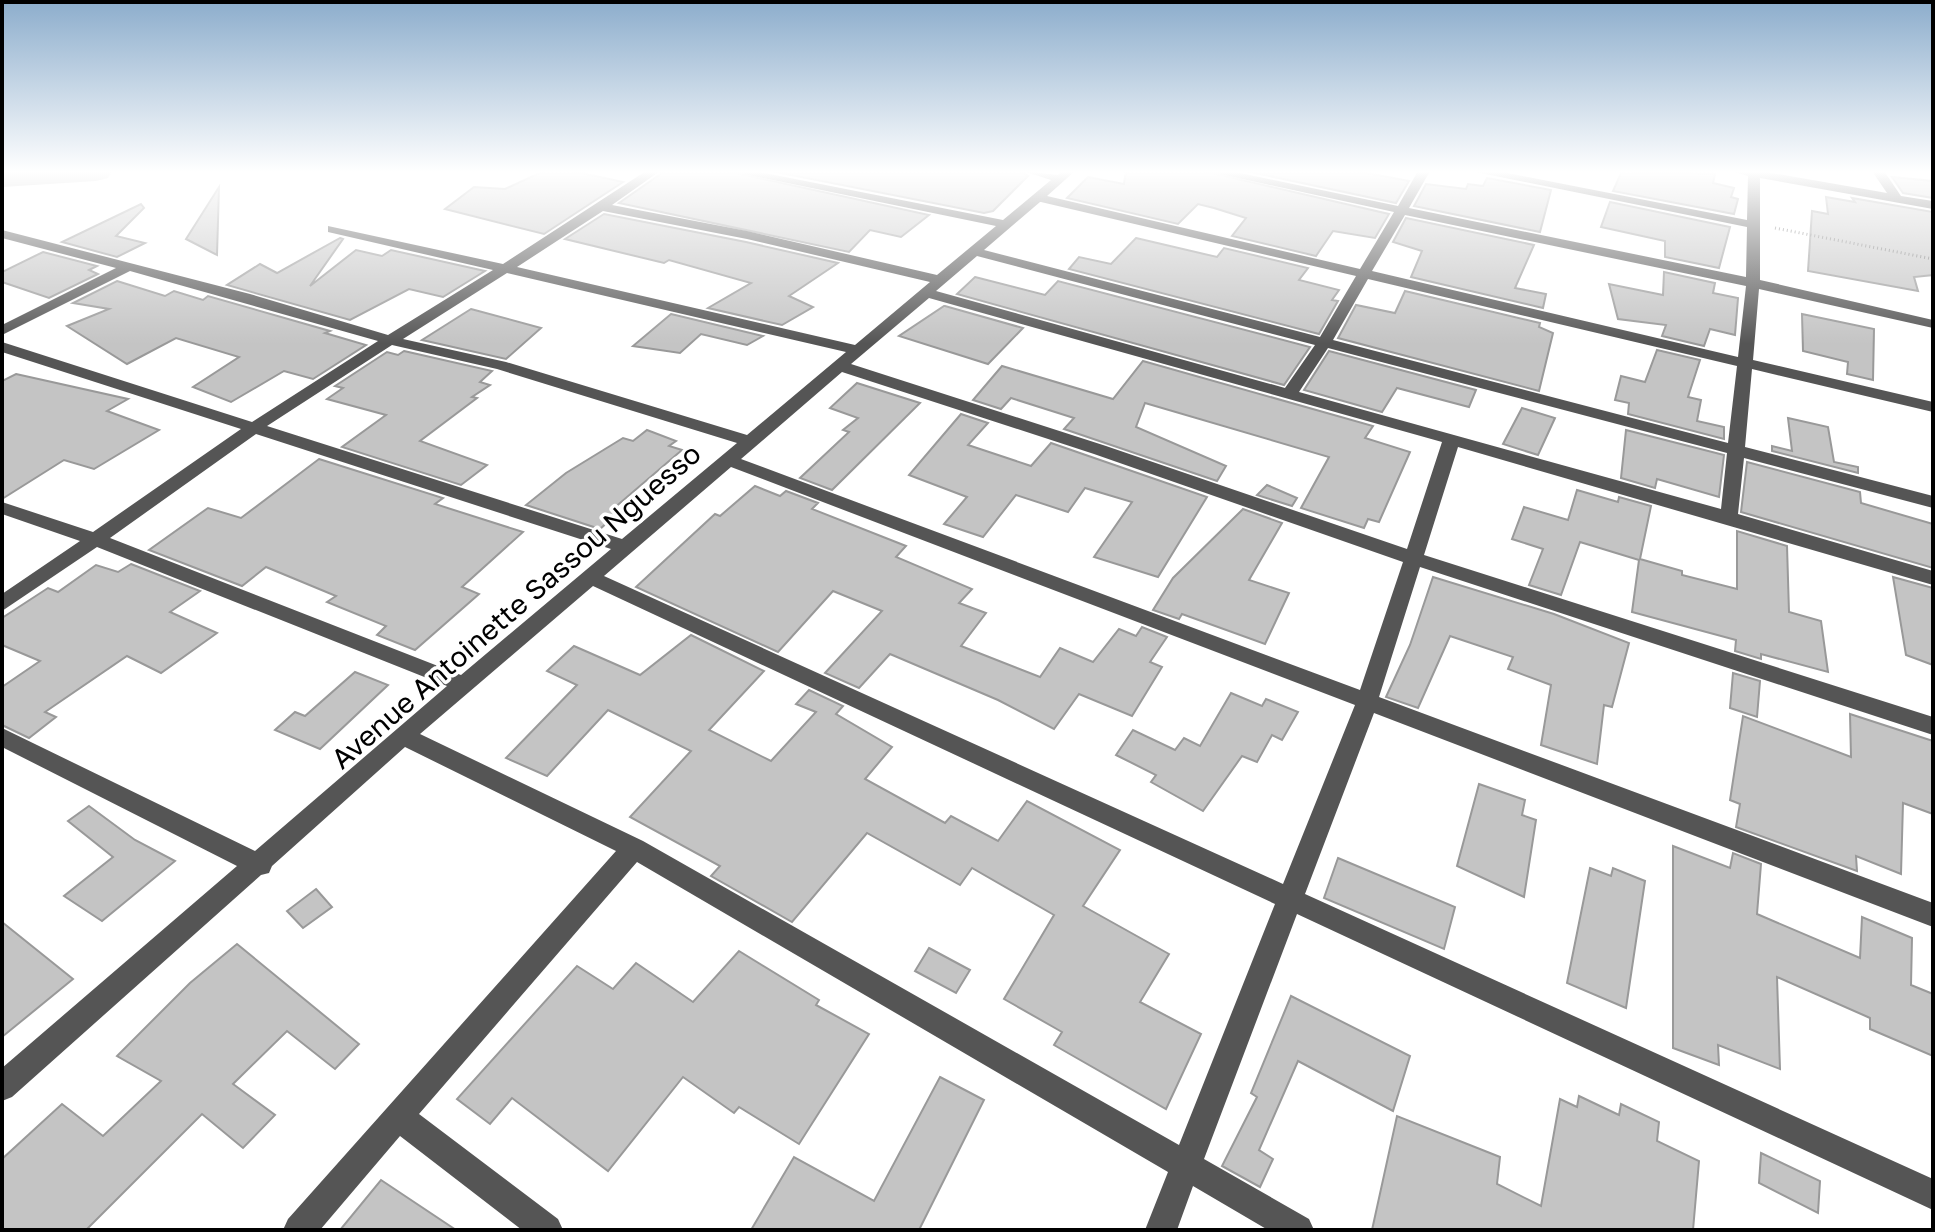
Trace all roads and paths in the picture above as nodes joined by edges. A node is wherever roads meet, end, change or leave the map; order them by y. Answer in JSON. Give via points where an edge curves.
{"nodes":[{"id":1,"x":569,"y":228,"type":"edge"},
{"id":2,"x":712,"y":228,"type":"edge"},
{"id":3,"x":1005,"y":228,"type":"edge"},
{"id":4,"x":1174,"y":228,"type":"edge"},
{"id":5,"x":1391,"y":228,"type":"edge"},
{"id":6,"x":1483,"y":228,"type":"edge"},
{"id":7,"x":1754,"y":228,"type":"edge"},
{"id":8,"x":1772,"y":228,"type":"edge"},
{"id":9,"x":333,"y":229,"type":"dead end"},
{"id":10,"x":2,"y":234,"type":"edge"},
{"id":11,"x":977,"y":252,"type":"junction"},
{"id":12,"x":1933,"y":259,"type":"edge"},
{"id":13,"x":128,"y":267,"type":"junction"},
{"id":14,"x":511,"y":268,"type":"junction"},
{"id":15,"x":1364,"y":272,"type":"junction"},
{"id":16,"x":1753,"y":283,"type":"junction"},
{"id":17,"x":932,"y":286,"type":"junction"},
{"id":18,"x":1933,"y":324,"type":"edge"},
{"id":19,"x":2,"y":331,"type":"edge"},
{"id":20,"x":389,"y":340,"type":"junction"},
{"id":21,"x":1323,"y":344,"type":"junction"},
{"id":22,"x":2,"y":347,"type":"edge"},
{"id":23,"x":858,"y":350,"type":"junction"},
{"id":24,"x":1746,"y":361,"type":"junction"},
{"id":25,"x":840,"y":366,"type":"junction"},
{"id":26,"x":1289,"y":394,"type":"junction"},
{"id":27,"x":1933,"y":407,"type":"edge"},
{"id":28,"x":253,"y":428,"type":"junction"},
{"id":29,"x":1451,"y":441,"type":"junction"},
{"id":30,"x":751,"y":442,"type":"junction"},
{"id":31,"x":1736,"y":452,"type":"junction"},
{"id":32,"x":729,"y":460,"type":"junction"},
{"id":33,"x":1933,"y":502,"type":"edge"},
{"id":34,"x":2,"y":508,"type":"edge"},
{"id":35,"x":1729,"y":517,"type":"junction"},
{"id":36,"x":98,"y":540,"type":"junction"},
{"id":37,"x":626,"y":547,"type":"junction"},
{"id":38,"x":1412,"y":558,"type":"junction"},
{"id":39,"x":592,"y":578,"type":"junction"},
{"id":40,"x":1933,"y":578,"type":"edge"},
{"id":41,"x":2,"y":604,"type":"edge"},
{"id":42,"x":466,"y":685,"type":"junction"},
{"id":43,"x":1367,"y":702,"type":"junction"},
{"id":44,"x":1933,"y":726,"type":"edge"},
{"id":45,"x":403,"y":736,"type":"junction"},
{"id":46,"x":2,"y":737,"type":"edge"},
{"id":47,"x":634,"y":848,"type":"junction"},
{"id":48,"x":260,"y":865,"type":"junction"},
{"id":49,"x":1290,"y":897,"type":"junction"},
{"id":50,"x":1933,"y":915,"type":"edge"},
{"id":51,"x":2,"y":1087,"type":"edge"},
{"id":52,"x":399,"y":1117,"type":"junction"},
{"id":53,"x":1186,"y":1165,"type":"junction"},
{"id":54,"x":1933,"y":1195,"type":"edge"},
{"id":55,"x":299,"y":1230,"type":"edge"},
{"id":56,"x":547,"y":1230,"type":"edge"},
{"id":57,"x":1161,"y":1230,"type":"edge"},
{"id":58,"x":1298,"y":1230,"type":"edge"}],
"edges":[{"from":1,"to":14,"type":"street"},
{"from":2,"to":17,"type":"street"},
{"from":3,"to":11,"type":"street","name":"Avenue Antoinette Sassou Nguesso"},
{"from":4,"to":15,"type":"street"},
{"from":5,"to":15,"type":"street"},
{"from":6,"to":16,"type":"street"},
{"from":7,"to":16,"type":"street"},
{"from":8,"to":12,"type":"path"},
{"from":9,"to":14,"type":"street"},
{"from":10,"to":13,"type":"street"},
{"from":11,"to":17,"type":"street","name":"Avenue Antoinette Sassou Nguesso"},
{"from":11,"to":21,"type":"street"},
{"from":13,"to":19,"type":"street"},
{"from":13,"to":20,"type":"street"},
{"from":14,"to":20,"type":"street"},
{"from":14,"to":23,"type":"street"},
{"from":15,"to":21,"type":"street"},
{"from":15,"to":24,"type":"street"},
{"from":16,"to":18,"type":"street"},
{"from":16,"to":24,"type":"street"},
{"from":17,"to":23,"type":"street","name":"Avenue Antoinette Sassou Nguesso"},
{"from":17,"to":26,"type":"street"},
{"from":20,"to":28,"type":"street"},
{"from":20,"to":30,"type":"street","via":[[516,369]]},
{"from":21,"to":26,"type":"street"},
{"from":21,"to":31,"type":"street"},
{"from":22,"to":28,"type":"street"},
{"from":23,"to":25,"type":"street","name":"Avenue Antoinette Sassou Nguesso"},
{"from":24,"to":27,"type":"street"},
{"from":24,"to":31,"type":"street"},
{"from":25,"to":30,"type":"street","name":"Avenue Antoinette Sassou Nguesso"},
{"from":25,"to":38,"type":"street"},
{"from":26,"to":29,"type":"street"},
{"from":28,"to":36,"type":"street"},
{"from":28,"to":37,"type":"street"},
{"from":29,"to":35,"type":"street"},
{"from":29,"to":38,"type":"street"},
{"from":30,"to":32,"type":"street","name":"Avenue Antoinette Sassou Nguesso"},
{"from":31,"to":33,"type":"street"},
{"from":31,"to":35,"type":"street"},
{"from":32,"to":37,"type":"street","name":"Avenue Antoinette Sassou Nguesso"},
{"from":32,"to":43,"type":"street"},
{"from":34,"to":36,"type":"street"},
{"from":35,"to":40,"type":"street"},
{"from":36,"to":41,"type":"street"},
{"from":36,"to":42,"type":"street"},
{"from":37,"to":39,"type":"street","name":"Avenue Antoinette Sassou Nguesso"},
{"from":38,"to":43,"type":"street"},
{"from":38,"to":44,"type":"street"},
{"from":39,"to":42,"type":"street","name":"Avenue Antoinette Sassou Nguesso"},
{"from":39,"to":49,"type":"street"},
{"from":42,"to":45,"type":"street","name":"Avenue Antoinette Sassou Nguesso"},
{"from":43,"to":49,"type":"street"},
{"from":43,"to":50,"type":"street"},
{"from":45,"to":47,"type":"street"},
{"from":45,"to":48,"type":"street","name":"Avenue Antoinette Sassou Nguesso"},
{"from":46,"to":48,"type":"street"},
{"from":47,"to":52,"type":"street"},
{"from":47,"to":53,"type":"street"},
{"from":48,"to":51,"type":"street","name":"Avenue Antoinette Sassou Nguesso"},
{"from":49,"to":53,"type":"street"},
{"from":49,"to":54,"type":"street","via":[[1586,1039]]},
{"from":52,"to":55,"type":"street"},
{"from":52,"to":56,"type":"street"},
{"from":53,"to":57,"type":"street"},
{"from":53,"to":58,"type":"street"}]}
